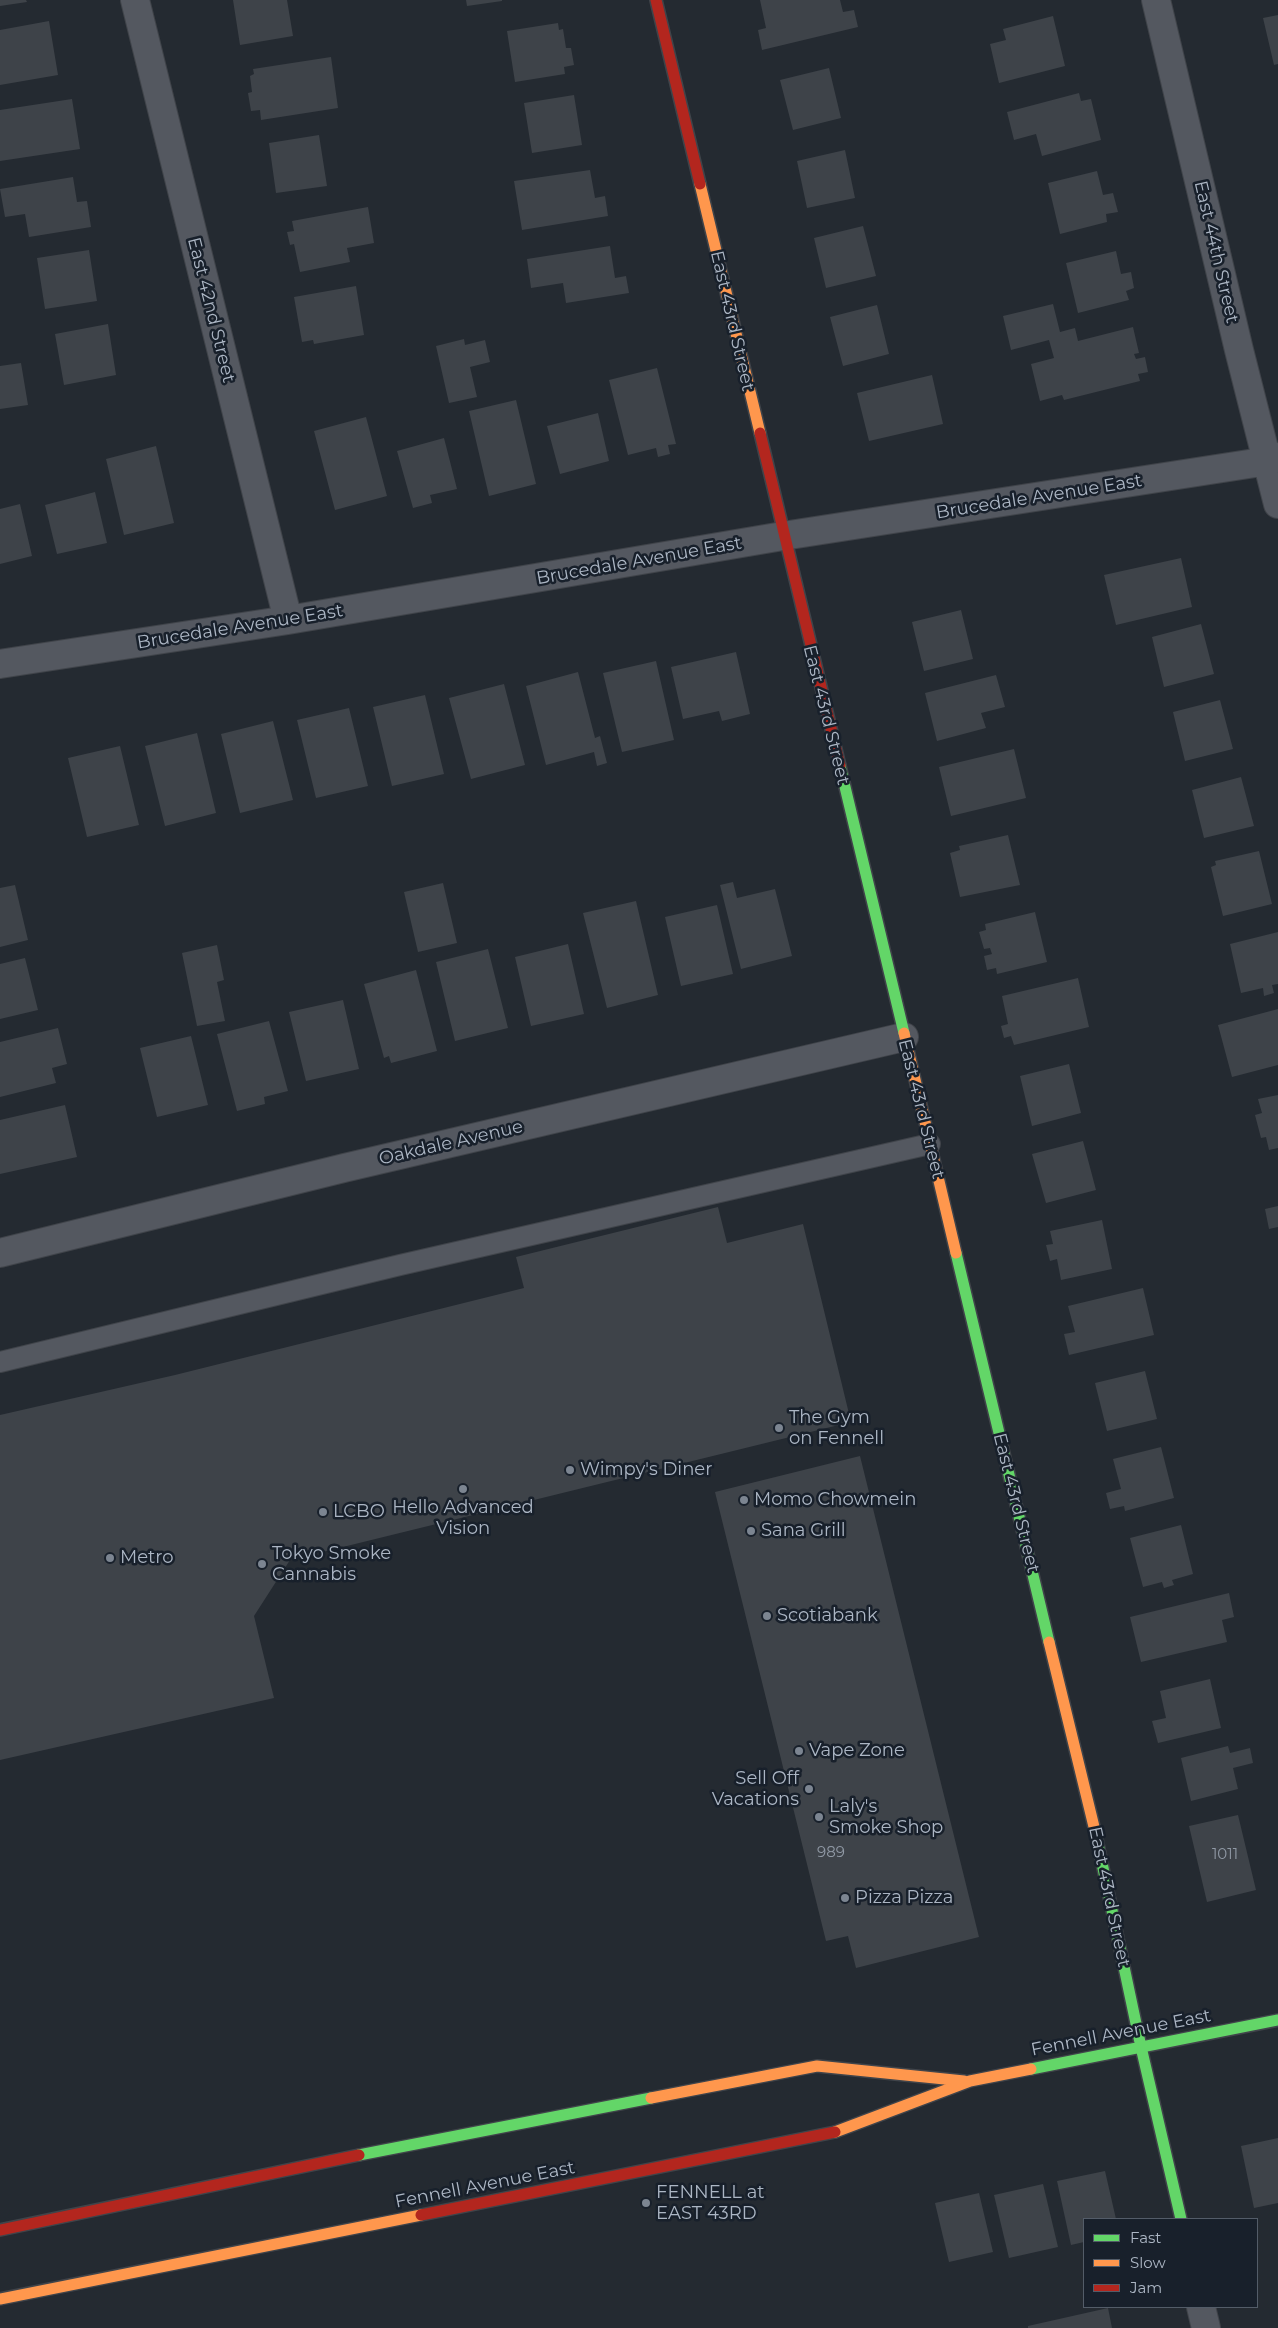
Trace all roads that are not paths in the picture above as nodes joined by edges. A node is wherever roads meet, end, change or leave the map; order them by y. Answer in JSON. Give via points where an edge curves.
{"nodes":[{"id":1,"x":135,"y":0,"type":"edge"},
{"id":2,"x":656,"y":0,"type":"edge"},
{"id":3,"x":1156,"y":0,"type":"edge"},
{"id":4,"x":1273,"y":459,"type":"edge"},
{"id":5,"x":1278,"y":504,"type":"edge"},
{"id":6,"x":783,"y":536,"type":"junction"},
{"id":7,"x":288,"y":620,"type":"junction"},
{"id":8,"x":0,"y":664,"type":"edge"},
{"id":9,"x":904,"y":1038,"type":"junction"},
{"id":10,"x":930,"y":1144,"type":"junction"},
{"id":11,"x":0,"y":1253,"type":"edge"},
{"id":12,"x":0,"y":1362,"type":"edge"},
{"id":13,"x":1278,"y":2020,"type":"edge"},
{"id":14,"x":1141,"y":2047,"type":"junction"},
{"id":15,"x":970,"y":2081,"type":"junction"},
{"id":16,"x":1181,"y":2218,"type":"edge"},
{"id":17,"x":0,"y":2230,"type":"edge"},
{"id":18,"x":0,"y":2299,"type":"edge"},
{"id":19,"x":1201,"y":2308,"type":"edge"},
{"id":20,"x":1206,"y":2328,"type":"edge"}],
"edges":[{"from":1,"to":7,"type":"street","name":"East 42nd Street"},
{"from":2,"to":6,"type":"main road","name":"East 43rd Street"},
{"from":3,"to":4,"type":"street","name":"East 44th Street","via":[[1239,350]]},
{"from":4,"to":5,"type":"street","name":"East 44th Street"},
{"from":4,"to":6,"type":"street","name":"Brucedale Avenue East"},
{"from":6,"to":7,"type":"street","name":"Brucedale Avenue East"},
{"from":6,"to":9,"type":"main road","name":"East 43rd Street"},
{"from":7,"to":8,"type":"street","name":"Brucedale Avenue East"},
{"from":9,"to":10,"type":"main road","name":"East 43rd Street"},
{"from":9,"to":11,"type":"street","name":"Oakdale Avenue","via":[[344,1168]]},
{"from":10,"to":12,"type":"lane","via":[[400,1265]]},
{"from":10,"to":14,"type":"main road","name":"East 43rd Street","via":[[1095,1832]]},
{"from":13,"to":14,"type":"main road","name":"Fennell Avenue East"},
{"from":14,"to":15,"type":"main road","name":"Fennell Avenue East"},
{"from":14,"to":16,"type":"main road","name":"East 43rd Street"},
{"from":15,"to":17,"type":"main road","name":"Fennell Avenue East","via":[[817,2066],[307,2165]]},
{"from":15,"to":18,"type":"main road","name":"Fennell Avenue East","via":[[831,2134]]},
{"from":19,"to":20,"type":"street"}]}
